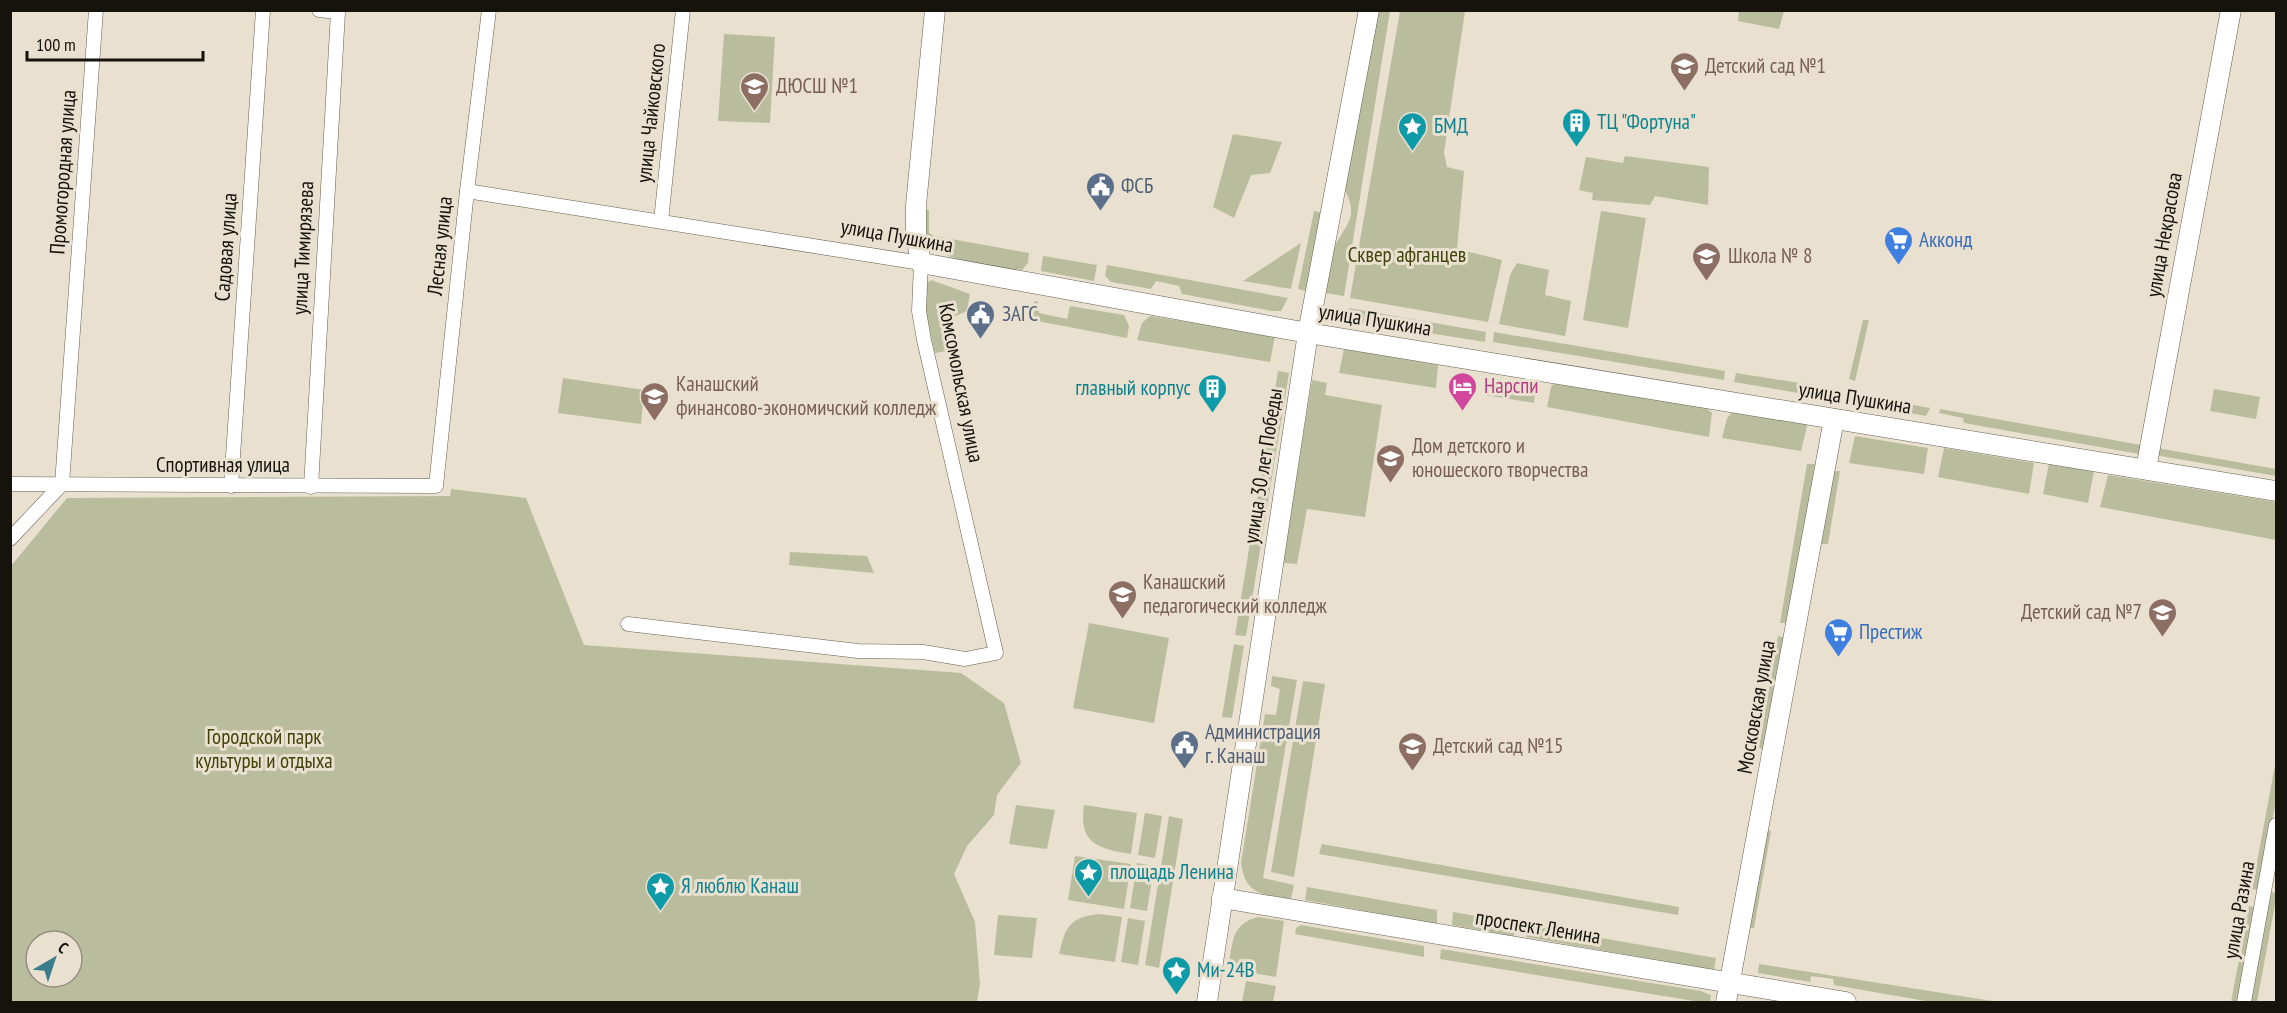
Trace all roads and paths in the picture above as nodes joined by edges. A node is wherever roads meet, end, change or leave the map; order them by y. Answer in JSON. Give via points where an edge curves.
{"nodes":[{"id":1,"x":96,"y":10,"type":"edge"},
{"id":2,"x":263,"y":10,"type":"edge"},
{"id":3,"x":319,"y":10,"type":"edge"},
{"id":4,"x":489,"y":10,"type":"edge"},
{"id":5,"x":683,"y":10,"type":"edge"},
{"id":6,"x":934,"y":10,"type":"edge"},
{"id":7,"x":1369,"y":10,"type":"edge"},
{"id":8,"x":2231,"y":10,"type":"edge"},
{"id":9,"x":467,"y":191,"type":"junction"},
{"id":10,"x":661,"y":221,"type":"junction"},
{"id":11,"x":921,"y":263,"type":"junction"},
{"id":12,"x":1308,"y":333,"type":"junction"},
{"id":13,"x":1834,"y":419,"type":"junction"},
{"id":14,"x":2146,"y":470,"type":"junction"},
{"id":15,"x":10,"y":484,"type":"edge"},
{"id":16,"x":62,"y":484,"type":"junction"},
{"id":17,"x":231,"y":486,"type":"junction"},
{"id":18,"x":311,"y":486,"type":"junction"},
{"id":19,"x":436,"y":486,"type":"joint"},
{"id":20,"x":2277,"y":491,"type":"edge"},
{"id":21,"x":10,"y":539,"type":"edge"},
{"id":22,"x":628,"y":624,"type":"dead end"},
{"id":23,"x":2277,"y":825,"type":"edge"},
{"id":24,"x":1222,"y":898,"type":"junction"},
{"id":25,"x":1727,"y":993,"type":"edge"},
{"id":26,"x":1206,"y":1002,"type":"edge"},
{"id":27,"x":1846,"y":1002,"type":"edge"},
{"id":28,"x":2244,"y":1002,"type":"edge"}],
"edges":[{"from":1,"to":16,"type":"street","name":"Промогородная улица"},
{"from":2,"to":17,"type":"street","name":"Садовая улица"},
{"from":3,"to":18,"type":"street","name":"улица Тимирязева","via":[[338,12]]},
{"from":4,"to":9,"type":"street","name":"Лесная улица"},
{"from":5,"to":10,"type":"street","name":"улица Чайковского"},
{"from":6,"to":11,"type":"street","name":"Комсомольская улица","via":[[916,205]]},
{"from":7,"to":12,"type":"street","name":"улица 30 лет Победы"},
{"from":8,"to":14,"type":"street","name":"улица Некрасова"},
{"from":9,"to":10,"type":"street","name":"улица Пушкина"},
{"from":9,"to":19,"type":"street","name":"Лесная улица"},
{"from":10,"to":11,"type":"street","name":"улица Пушкина"},
{"from":11,"to":12,"type":"street","name":"улица Пушкина"},
{"from":11,"to":22,"type":"street","name":"Комсомольская улица","via":[[919,311],[924,340],[996,653],[965,659],[923,652],[858,651]]},
{"from":12,"to":13,"type":"street","name":"улица Пушкина"},
{"from":12,"to":24,"type":"street","name":"улица 30 лет Победы"},
{"from":13,"to":14,"type":"street","name":"улица Пушкина"},
{"from":13,"to":25,"type":"street","name":"Московская улица"},
{"from":14,"to":20,"type":"street","name":"улица Пушкина"},
{"from":15,"to":16,"type":"street","name":"Спортивная улица"},
{"from":16,"to":17,"type":"street","name":"Спортивная улица"},
{"from":16,"to":21,"type":"street"},
{"from":17,"to":18,"type":"street","name":"Спортивная улица"},
{"from":18,"to":19,"type":"street","name":"Спортивная улица"},
{"from":23,"to":28,"type":"street","name":"улица Разина"},
{"from":24,"to":25,"type":"street","name":"проспект Ленина"},
{"from":24,"to":26,"type":"street","name":"улица 30 лет Победы"},
{"from":25,"to":27,"type":"street","name":"проспект Ленина"}]}
